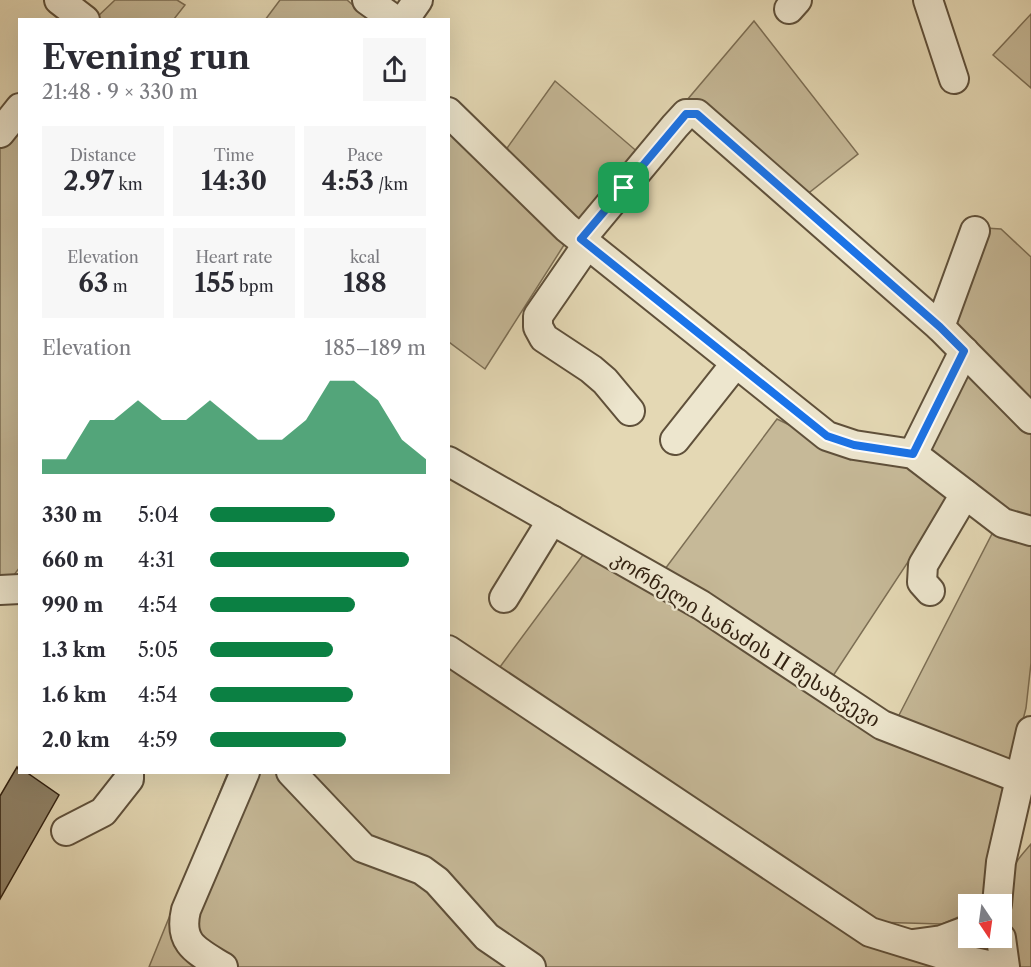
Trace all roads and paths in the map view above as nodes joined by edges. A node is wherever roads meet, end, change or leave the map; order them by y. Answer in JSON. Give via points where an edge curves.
{"nodes":[{"id":1,"x":59,"y":0,"type":"edge"},
{"id":2,"x":368,"y":0,"type":"edge"},
{"id":3,"x":418,"y":0,"type":"edge"},
{"id":4,"x":928,"y":0,"type":"edge"},
{"id":5,"x":82,"y":18,"type":"edge"},
{"id":6,"x":393,"y":18,"type":"edge"},
{"id":7,"x":405,"y":18,"type":"edge"},
{"id":8,"x":954,"y":79,"type":"dead end"},
{"id":9,"x":18,"y":110,"type":"edge"},
{"id":10,"x":450,"y":114,"type":"edge"},
{"id":11,"x":0,"y":133,"type":"edge"},
{"id":12,"x":975,"y":231,"type":"dead end"},
{"id":13,"x":584,"y":242,"type":"junction"},
{"id":14,"x":940,"y":327,"type":"junction"},
{"id":15,"x":964,"y":351,"type":"junction"},
{"id":16,"x":736,"y":363,"type":"junction"},
{"id":17,"x":630,"y":411,"type":"dead end"},
{"id":18,"x":1031,"y":419,"type":"edge"},
{"id":19,"x":675,"y":440,"type":"dead end"},
{"id":20,"x":913,"y":454,"type":"junction"},
{"id":21,"x":450,"y":462,"type":"edge"},
{"id":22,"x":965,"y":494,"type":"junction"},
{"id":23,"x":552,"y":520,"type":"junction"},
{"id":24,"x":1031,"y":531,"type":"edge"},
{"id":25,"x":18,"y":589,"type":"edge"},
{"id":26,"x":0,"y":590,"type":"edge"},
{"id":27,"x":930,"y":591,"type":"dead end"},
{"id":28,"x":504,"y":598,"type":"dead end"},
{"id":29,"x":450,"y":651,"type":"edge"},
{"id":30,"x":1031,"y":731,"type":"edge"},
{"id":31,"x":129,"y":774,"type":"edge"},
{"id":32,"x":244,"y":774,"type":"edge"},
{"id":33,"x":293,"y":774,"type":"edge"},
{"id":34,"x":1021,"y":779,"type":"junction"},
{"id":35,"x":66,"y":831,"type":"dead end"},
{"id":36,"x":1020,"y":833,"type":"edge"},
{"id":37,"x":998,"y":894,"type":"edge"},
{"id":38,"x":958,"y":934,"type":"edge"},
{"id":39,"x":908,"y":944,"type":"junction"},
{"id":40,"x":1002,"y":948,"type":"edge"},
{"id":41,"x":223,"y":967,"type":"edge"},
{"id":42,"x":531,"y":967,"type":"edge"},
{"id":43,"x":997,"y":967,"type":"edge"},
{"id":44,"x":1005,"y":967,"type":"edge"}],
"edges":[{"from":1,"to":5,"type":"street"},
{"from":2,"to":6,"type":"street"},
{"from":3,"to":7,"type":"street"},
{"from":4,"to":8,"type":"street"},
{"from":9,"to":11,"type":"street"},
{"from":10,"to":13,"type":"street"},
{"from":12,"to":14,"type":"street"},
{"from":13,"to":14,"type":"street","via":[[675,126],[686,114],[697,114]]},
{"from":13,"to":16,"type":"street"},
{"from":13,"to":17,"type":"street","via":[[538,315],[538,327],[544,338],[591,369]]},
{"from":14,"to":15,"type":"street"},
{"from":15,"to":18,"type":"street"},
{"from":15,"to":20,"type":"street"},
{"from":16,"to":19,"type":"street"},
{"from":16,"to":20,"type":"street","via":[[827,436],[854,445]]},
{"from":20,"to":22,"type":"street"},
{"from":21,"to":23,"type":"street","name":"კორნელი სანაძის II შესახვევი"},
{"from":22,"to":24,"type":"street","via":[[1003,523]]},
{"from":22,"to":27,"type":"street","via":[[922,565],[922,582]]},
{"from":23,"to":28,"type":"street"},
{"from":23,"to":34,"type":"street","name":"კორნელი სანაძის II შესახვევი","via":[[700,605],[882,725]]},
{"from":25,"to":26,"type":"street"},
{"from":29,"to":39,"type":"street","via":[[870,932]]},
{"from":30,"to":34,"type":"street"},
{"from":31,"to":35,"type":"street","via":[[103,812]]},
{"from":32,"to":41,"type":"street","via":[[183,924],[185,938]]},
{"from":33,"to":42,"type":"street","via":[[363,848],[406,862],[430,876],[487,937]]},
{"from":34,"to":36,"type":"street"},
{"from":36,"to":37,"type":"street","via":[[1001,862]]},
{"from":38,"to":39,"type":"street"},
{"from":39,"to":43,"type":"street"},
{"from":40,"to":44,"type":"street"}]}
